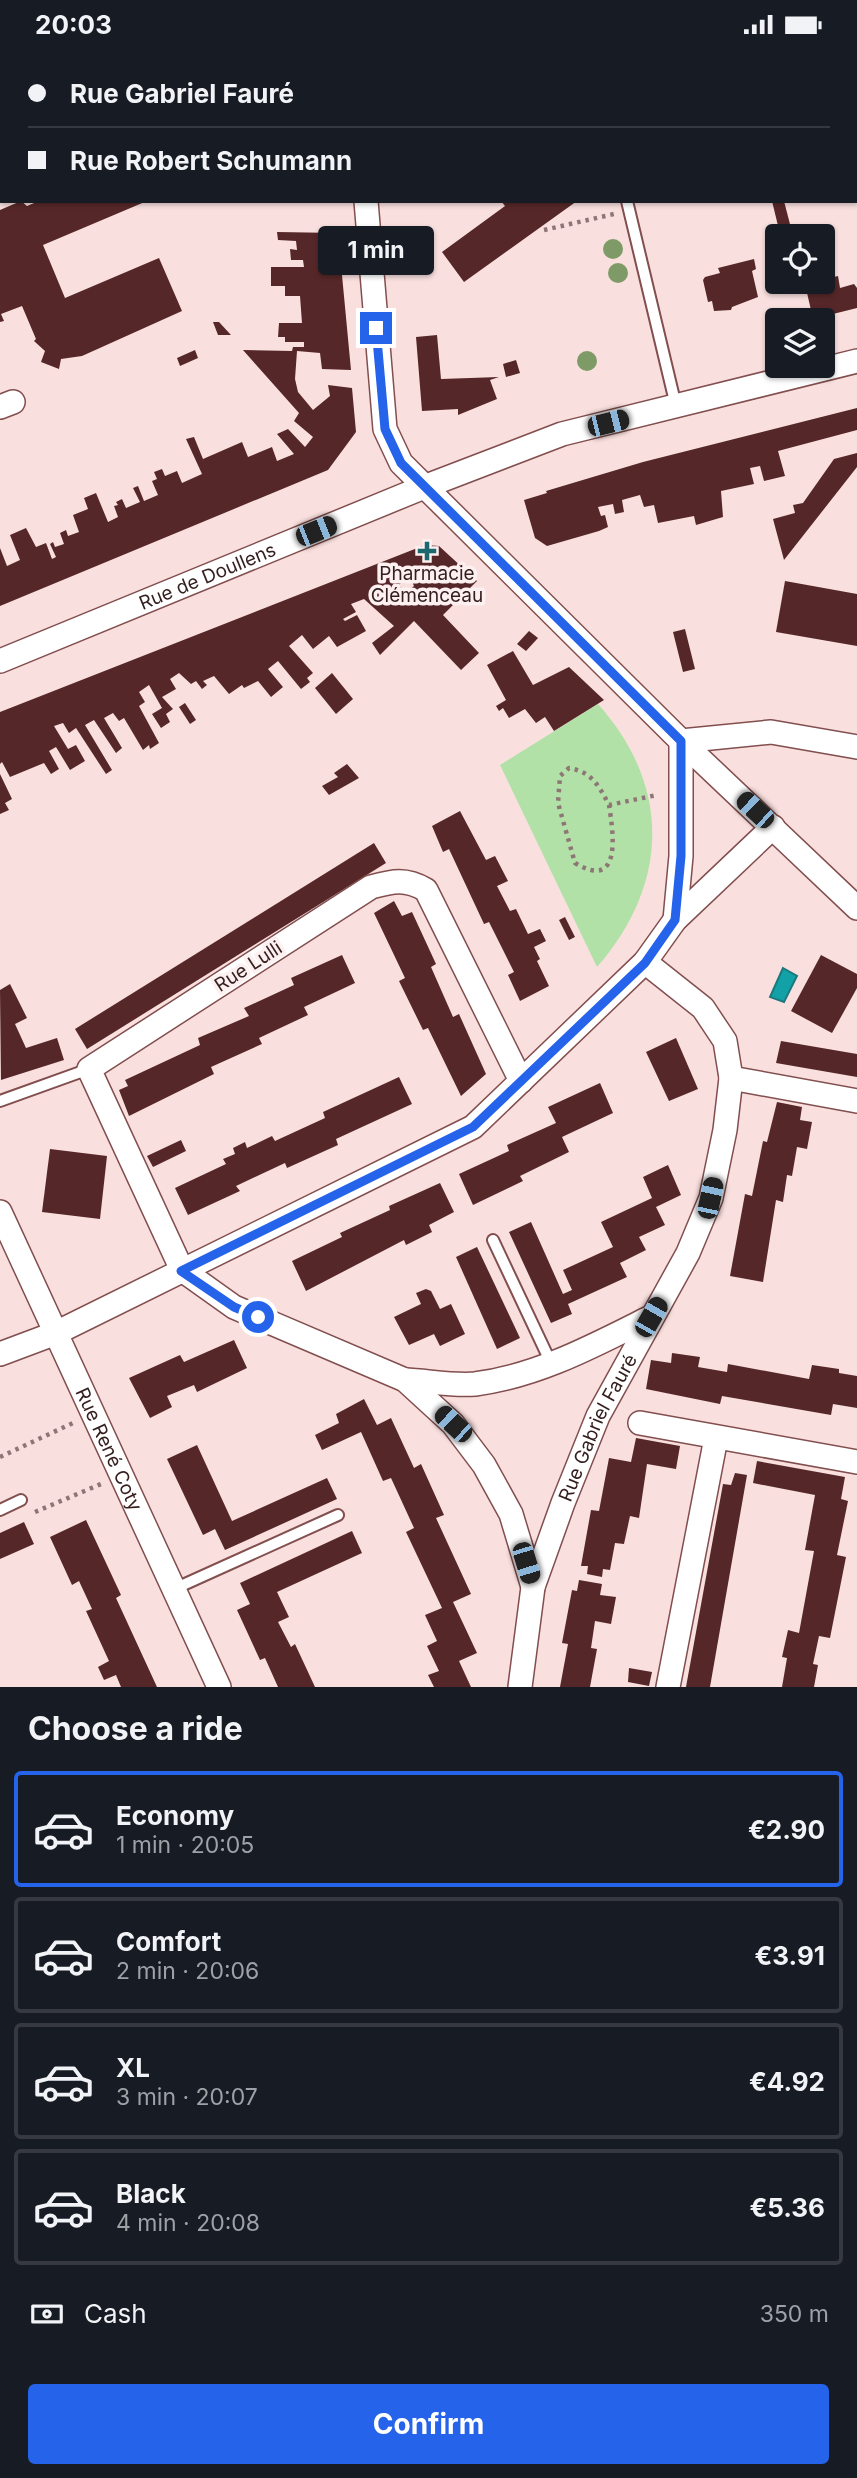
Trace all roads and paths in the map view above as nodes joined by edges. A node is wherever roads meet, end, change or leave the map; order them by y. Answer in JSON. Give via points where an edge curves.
{"nodes":[{"id":1,"x":366,"y":203,"type":"edge"},
{"id":2,"x":628,"y":206,"type":"edge"},
{"id":3,"x":544,"y":230,"type":"dead end"},
{"id":4,"x":857,"y":361,"type":"edge"},
{"id":5,"x":676,"y":406,"type":"junction"},
{"id":6,"x":424,"y":487,"type":"junction"},
{"id":7,"x":0,"y":661,"type":"edge"},
{"id":8,"x":681,"y":741,"type":"junction"},
{"id":9,"x":857,"y":747,"type":"edge"},
{"id":10,"x":682,"y":789,"type":"junction"},
{"id":11,"x":609,"y":805,"type":"junction"},
{"id":12,"x":773,"y":827,"type":"junction"},
{"id":13,"x":857,"y":908,"type":"edge"},
{"id":14,"x":675,"y":920,"type":"junction"},
{"id":15,"x":645,"y":963,"type":"junction"},
{"id":16,"x":89,"y":1069,"type":"junction"},
{"id":17,"x":731,"y":1078,"type":"junction"},
{"id":18,"x":521,"y":1081,"type":"junction"},
{"id":19,"x":0,"y":1101,"type":"edge"},
{"id":20,"x":857,"y":1101,"type":"edge"},
{"id":21,"x":0,"y":1212,"type":"edge"},
{"id":22,"x":493,"y":1240,"type":"dead end"},
{"id":23,"x":181,"y":1271,"type":"junction"},
{"id":24,"x":651,"y":1317,"type":"junction"},
{"id":25,"x":55,"y":1333,"type":"junction"},
{"id":26,"x":0,"y":1355,"type":"edge"},
{"id":27,"x":551,"y":1363,"type":"junction"},
{"id":28,"x":405,"y":1380,"type":"junction"},
{"id":29,"x":93,"y":1413,"type":"junction"},
{"id":30,"x":640,"y":1423,"type":"dead end"},
{"id":31,"x":716,"y":1438,"type":"junction"},
{"id":32,"x":0,"y":1457,"type":"edge"},
{"id":33,"x":857,"y":1462,"type":"edge"},
{"id":34,"x":122,"y":1476,"type":"junction"},
{"id":35,"x":20,"y":1500,"type":"joint"},
{"id":36,"x":0,"y":1510,"type":"edge"},
{"id":37,"x":338,"y":1515,"type":"dead end"},
{"id":38,"x":533,"y":1587,"type":"junction"},
{"id":39,"x":174,"y":1589,"type":"junction"},
{"id":40,"x":219,"y":1687,"type":"edge"},
{"id":41,"x":520,"y":1687,"type":"edge"},
{"id":42,"x":668,"y":1687,"type":"edge"}],
"edges":[{"from":1,"to":6,"type":"street","via":[[385,429],[401,463]]},
{"from":2,"to":3,"type":"path"},
{"from":2,"to":5,"type":"lane"},
{"from":4,"to":5,"type":"street","name":"Rue de Doullens"},
{"from":5,"to":6,"type":"street","name":"Rue de Doullens","via":[[562,435]]},
{"from":6,"to":7,"type":"street","name":"Rue de Doullens"},
{"from":6,"to":8,"type":"street"},
{"from":8,"to":9,"type":"street","via":[[771,733]]},
{"from":8,"to":10,"type":"street"},
{"from":8,"to":12,"type":"street"},
{"from":10,"to":11,"type":"path"},
{"from":10,"to":14,"type":"street"},
{"from":11,"to":11,"type":"path","via":[[597,782],[582,770],[569,768],[559,776],[558,803],[575,863],[588,871],[600,870],[611,861],[615,841]]},
{"from":12,"to":13,"type":"street"},
{"from":12,"to":14,"type":"street"},
{"from":14,"to":15,"type":"street"},
{"from":15,"to":17,"type":"street","via":[[704,1008],[725,1041]]},
{"from":15,"to":18,"type":"street"},
{"from":16,"to":18,"type":"street","name":"Rue Lulli","via":[[371,887],[396,880],[426,890]]},
{"from":16,"to":19,"type":"lane"},
{"from":16,"to":23,"type":"street"},
{"from":17,"to":20,"type":"street"},
{"from":17,"to":24,"type":"street","via":[[710,1198],[688,1253]]},
{"from":18,"to":23,"type":"street","via":[[473,1127]]},
{"from":21,"to":25,"type":"street","name":"Rue René Coty"},
{"from":22,"to":27,"type":"lane"},
{"from":23,"to":25,"type":"street"},
{"from":23,"to":28,"type":"street","name":"Rue Gabriel Fauré","via":[[234,1307]]},
{"from":24,"to":27,"type":"street","name":"Rue Gabriel Fauré"},
{"from":24,"to":38,"type":"street","name":"Rue Gabriel Fauré","via":[[597,1416]]},
{"from":25,"to":26,"type":"street"},
{"from":25,"to":29,"type":"street","name":"Rue René Coty"},
{"from":27,"to":28,"type":"street","name":"Rue Gabriel Fauré","via":[[473,1384]]},
{"from":28,"to":38,"type":"street","name":"Rue Gabriel Fauré","via":[[453,1424],[484,1465],[511,1514]]},
{"from":29,"to":32,"type":"path"},
{"from":29,"to":34,"type":"street","name":"Rue René Coty"},
{"from":30,"to":31,"type":"street"},
{"from":31,"to":33,"type":"street"},
{"from":31,"to":42,"type":"street"},
{"from":34,"to":35,"type":"path","via":[[34,1512]]},
{"from":34,"to":39,"type":"street","name":"Rue René Coty"},
{"from":35,"to":36,"type":"lane"},
{"from":37,"to":39,"type":"lane"},
{"from":38,"to":41,"type":"street","name":"Rue Gabriel Fauré"},
{"from":39,"to":40,"type":"street","name":"Rue René Coty"}]}
